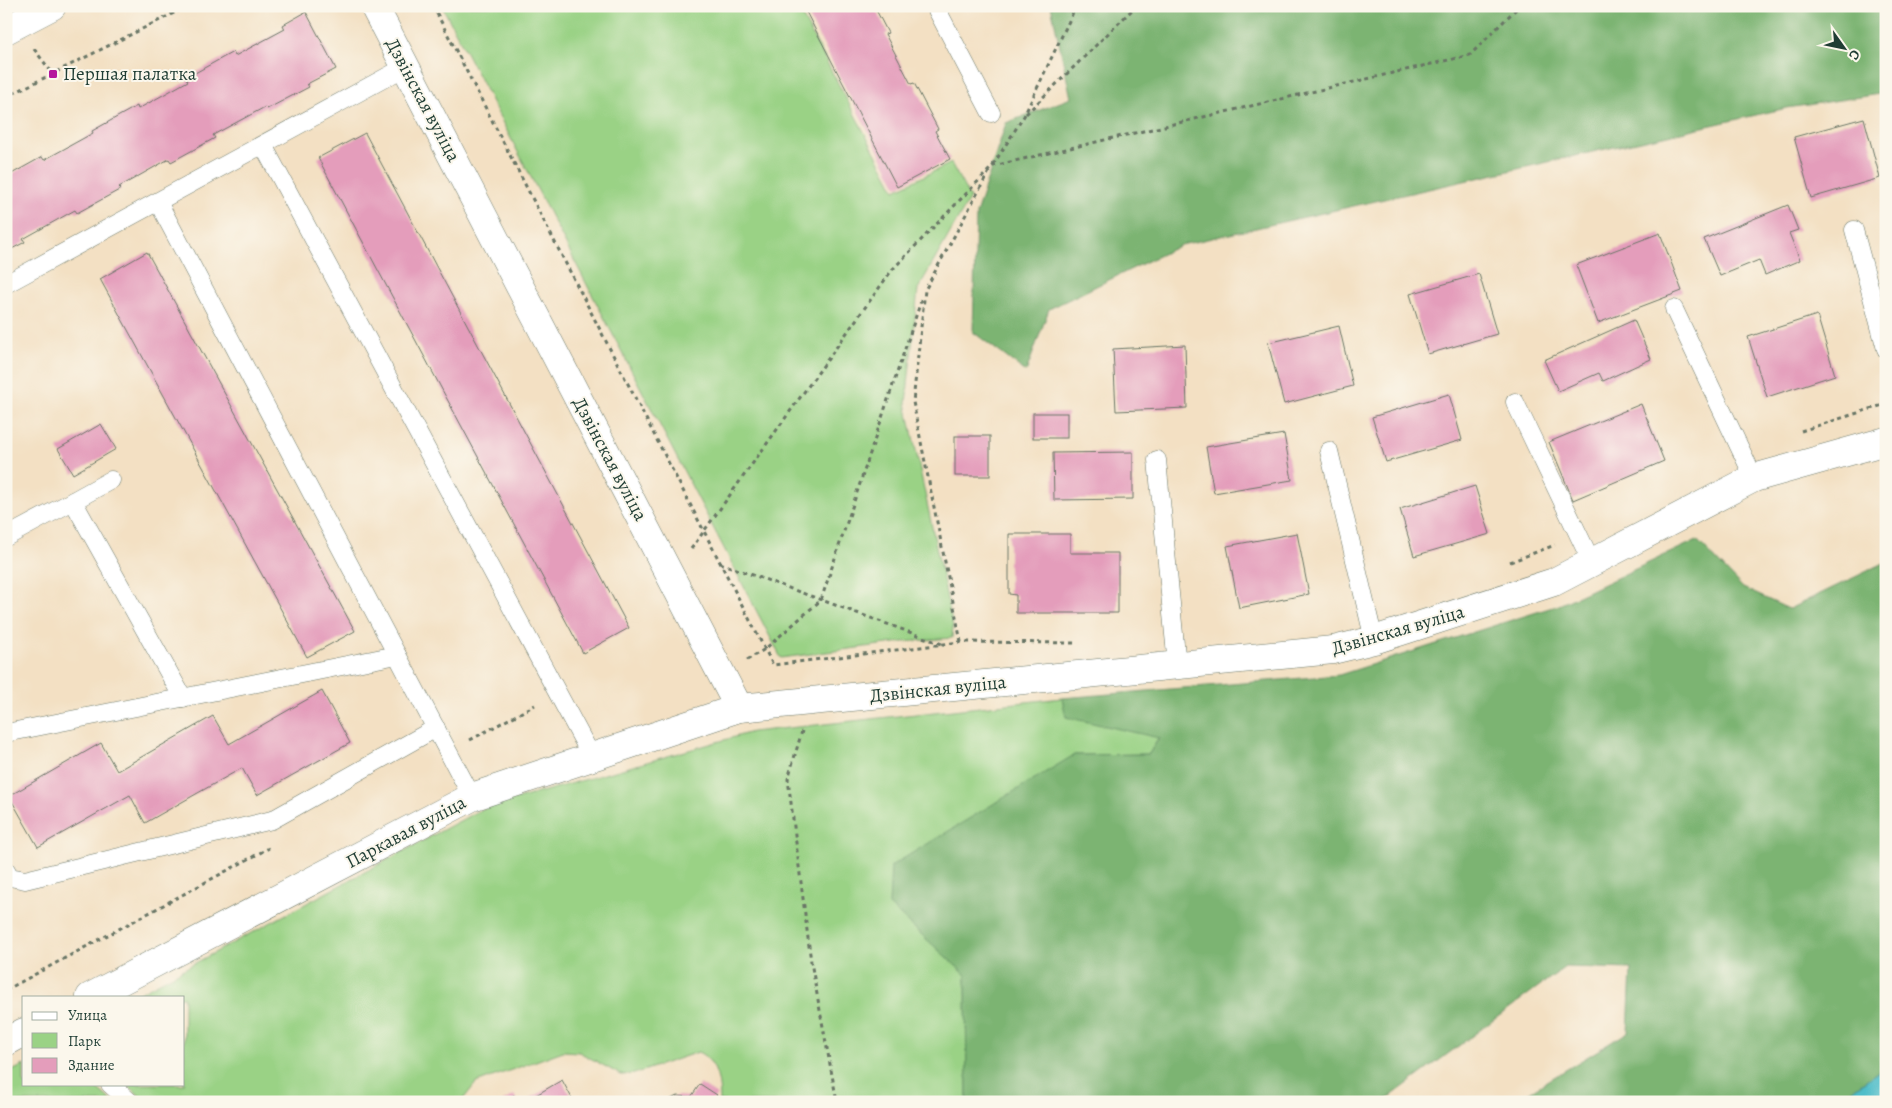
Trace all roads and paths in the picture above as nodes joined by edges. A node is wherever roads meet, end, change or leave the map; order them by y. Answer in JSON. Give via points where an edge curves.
{"nodes":[{"id":1,"x":52,"y":6,"type":"edge"},
{"id":2,"x":188,"y":6,"type":"edge"},
{"id":3,"x":374,"y":6,"type":"edge"},
{"id":4,"x":433,"y":6,"type":"edge"},
{"id":5,"x":935,"y":6,"type":"edge"},
{"id":6,"x":1076,"y":6,"type":"edge"},
{"id":7,"x":1136,"y":6,"type":"edge"},
{"id":8,"x":1519,"y":6,"type":"edge"},
{"id":9,"x":6,"y":30,"type":"edge"},
{"id":10,"x":405,"y":67,"type":"junction"},
{"id":11,"x":6,"y":98,"type":"edge"},
{"id":12,"x":991,"y":114,"type":"dead end"},
{"id":13,"x":1024,"y":116,"type":"junction"},
{"id":14,"x":263,"y":145,"type":"junction"},
{"id":15,"x":993,"y":166,"type":"junction"},
{"id":16,"x":158,"y":202,"type":"junction"},
{"id":17,"x":1854,"y":230,"type":"dead end"},
{"id":18,"x":6,"y":284,"type":"edge"},
{"id":19,"x":925,"y":290,"type":"junction"},
{"id":20,"x":1674,"y":310,"type":"dead end"},
{"id":21,"x":1886,"y":349,"type":"edge"},
{"id":22,"x":1515,"y":402,"type":"dead end"},
{"id":23,"x":1886,"y":404,"type":"edge"},
{"id":24,"x":1795,"y":433,"type":"dead end"},
{"id":25,"x":1886,"y":441,"type":"edge"},
{"id":26,"x":1330,"y":451,"type":"dead end"},
{"id":27,"x":1156,"y":460,"type":"dead end"},
{"id":28,"x":1754,"y":478,"type":"junction"},
{"id":29,"x":111,"y":480,"type":"dead end"},
{"id":30,"x":73,"y":501,"type":"junction"},
{"id":31,"x":704,"y":532,"type":"junction"},
{"id":32,"x":1579,"y":536,"type":"junction"},
{"id":33,"x":6,"y":538,"type":"edge"},
{"id":34,"x":720,"y":563,"type":"junction"},
{"id":35,"x":1592,"y":563,"type":"junction"},
{"id":36,"x":1506,"y":564,"type":"dead end"},
{"id":37,"x":672,"y":576,"type":"junction"},
{"id":38,"x":821,"y":600,"type":"junction"},
{"id":39,"x":1374,"y":640,"type":"junction"},
{"id":40,"x":961,"y":642,"type":"junction"},
{"id":41,"x":1078,"y":643,"type":"dead end"},
{"id":42,"x":943,"y":644,"type":"junction"},
{"id":43,"x":765,"y":649,"type":"junction"},
{"id":44,"x":397,"y":655,"type":"junction"},
{"id":45,"x":1177,"y":665,"type":"junction"},
{"id":46,"x":723,"y":676,"type":"junction"},
{"id":47,"x":183,"y":698,"type":"junction"},
{"id":48,"x":811,"y":702,"type":"junction"},
{"id":49,"x":739,"y":708,"type":"junction"},
{"id":50,"x":436,"y":728,"type":"junction"},
{"id":51,"x":6,"y":733,"type":"edge"},
{"id":52,"x":592,"y":757,"type":"junction"},
{"id":53,"x":472,"y":797,"type":"junction"},
{"id":54,"x":6,"y":870,"type":"edge"},
{"id":55,"x":92,"y":996,"type":"edge"},
{"id":56,"x":22,"y":1033,"type":"edge"},
{"id":57,"x":6,"y":1042,"type":"edge"},
{"id":58,"x":112,"y":1086,"type":"edge"},
{"id":59,"x":130,"y":1102,"type":"edge"},
{"id":60,"x":837,"y":1102,"type":"edge"}],
"edges":[{"from":1,"to":9,"type":"street"},
{"from":2,"to":11,"type":"path"},
{"from":3,"to":10,"type":"street","name":"Дзвінская вуліца"},
{"from":4,"to":31,"type":"path"},
{"from":5,"to":12,"type":"lane"},
{"from":6,"to":13,"type":"path"},
{"from":7,"to":13,"type":"path"},
{"from":8,"to":15,"type":"path","via":[[1470,55]]},
{"from":10,"to":14,"type":"lane"},
{"from":10,"to":37,"type":"street","name":"Дзвінская вуліца"},
{"from":13,"to":15,"type":"path"},
{"from":14,"to":16,"type":"lane"},
{"from":14,"to":52,"type":"lane"},
{"from":15,"to":19,"type":"path"},
{"from":15,"to":31,"type":"path","via":[[892,270]]},
{"from":16,"to":18,"type":"lane"},
{"from":16,"to":44,"type":"lane"},
{"from":17,"to":21,"type":"lane"},
{"from":19,"to":38,"type":"path"},
{"from":19,"to":40,"type":"path","via":[[913,402]]},
{"from":20,"to":28,"type":"lane"},
{"from":22,"to":32,"type":"lane"},
{"from":23,"to":24,"type":"path"},
{"from":25,"to":28,"type":"street","name":"Дзвінская вуліца"},
{"from":26,"to":39,"type":"lane"},
{"from":27,"to":45,"type":"lane"},
{"from":28,"to":35,"type":"street","name":"Дзвінская вуліца"},
{"from":29,"to":30,"type":"lane"},
{"from":30,"to":33,"type":"lane"},
{"from":30,"to":47,"type":"lane"},
{"from":31,"to":34,"type":"path"},
{"from":31,"to":37,"type":"path"},
{"from":32,"to":35,"type":"lane"},
{"from":32,"to":36,"type":"path"},
{"from":34,"to":38,"type":"path"},
{"from":34,"to":43,"type":"path"},
{"from":35,"to":39,"type":"street","name":"Дзвінская вуліца","via":[[1554,582]]},
{"from":37,"to":46,"type":"street","name":"Дзвінская вуліца"},
{"from":38,"to":42,"type":"path"},
{"from":38,"to":43,"type":"path"},
{"from":39,"to":45,"type":"street","name":"Дзвінская вуліца","via":[[1333,650]]},
{"from":40,"to":41,"type":"path"},
{"from":40,"to":42,"type":"path"},
{"from":42,"to":43,"type":"path","via":[[773,665]]},
{"from":43,"to":46,"type":"path"},
{"from":44,"to":47,"type":"lane"},
{"from":44,"to":50,"type":"lane"},
{"from":45,"to":48,"type":"street","name":"Дзвінская вуліца"},
{"from":46,"to":49,"type":"street","name":"Дзвінская вуліца"},
{"from":47,"to":51,"type":"lane"},
{"from":48,"to":49,"type":"street","name":"Дзвінская вуліца"},
{"from":48,"to":60,"type":"path","via":[[788,779],[811,962]]},
{"from":49,"to":52,"type":"street","name":"Паркавая вуліца"},
{"from":50,"to":53,"type":"lane"},
{"from":50,"to":54,"type":"lane","via":[[272,820],[25,880],[10,877]]},
{"from":52,"to":53,"type":"street","name":"Паркавая вуліца"},
{"from":53,"to":55,"type":"street","name":"Паркавая вуліца"},
{"from":56,"to":57,"type":"street"},
{"from":58,"to":59,"type":"lane"}]}
